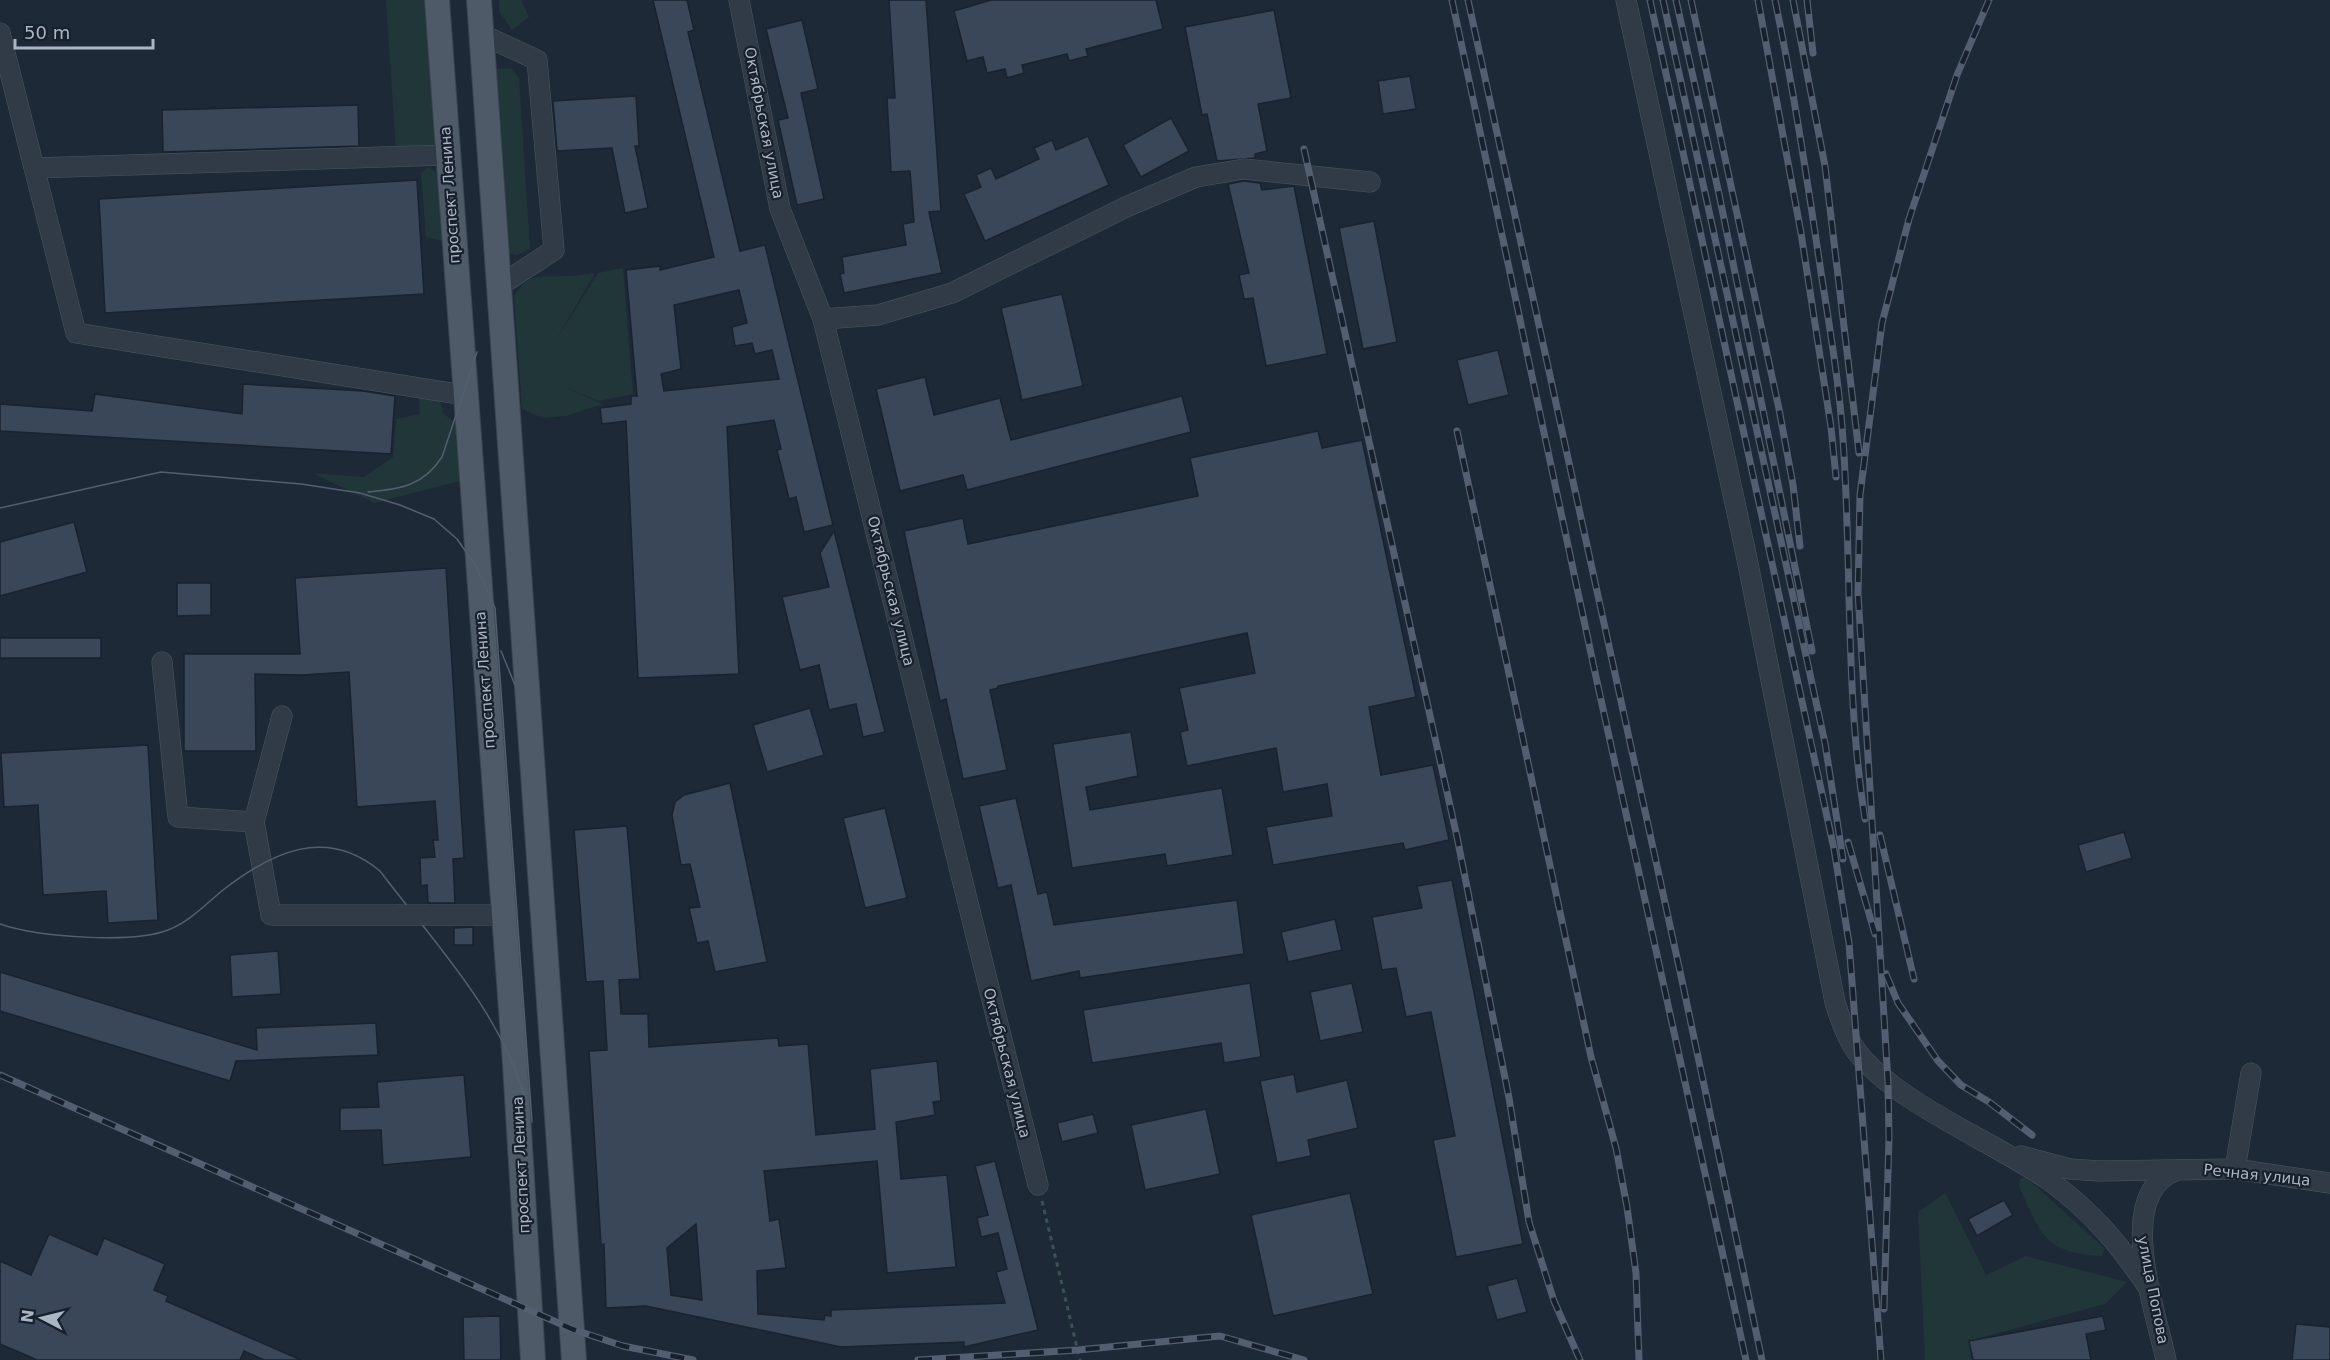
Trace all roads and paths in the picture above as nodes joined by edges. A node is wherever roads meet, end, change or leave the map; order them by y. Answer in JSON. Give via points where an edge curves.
{"nodes":[{"id":1,"x":437,"y":0,"type":"edge"},
{"id":2,"x":479,"y":0,"type":"edge"},
{"id":3,"x":740,"y":0,"type":"edge"},
{"id":4,"x":1626,"y":0,"type":"edge"},
{"id":5,"x":0,"y":33,"type":"edge"},
{"id":6,"x":482,"y":34,"type":"junction"},
{"id":7,"x":448,"y":155,"type":"junction"},
{"id":8,"x":34,"y":168,"type":"junction"},
{"id":9,"x":1370,"y":182,"type":"dead end"},
{"id":10,"x":499,"y":286,"type":"junction"},
{"id":11,"x":823,"y":319,"type":"junction"},
{"id":12,"x":464,"y":395,"type":"junction"},
{"id":13,"x":162,"y":662,"type":"dead end"},
{"id":14,"x":282,"y":716,"type":"dead end"},
{"id":15,"x":254,"y":822,"type":"junction"},
{"id":16,"x":504,"y":915,"type":"junction"},
{"id":17,"x":2251,"y":1073,"type":"dead end"},
{"id":18,"x":1999,"y":1150,"type":"junction"},
{"id":19,"x":2184,"y":1168,"type":"junction"},
{"id":20,"x":2235,"y":1169,"type":"junction"},
{"id":21,"x":2330,"y":1183,"type":"edge"},
{"id":22,"x":1038,"y":1185,"type":"joint"},
{"id":23,"x":2151,"y":1291,"type":"junction"},
{"id":24,"x":533,"y":1360,"type":"edge"},
{"id":25,"x":574,"y":1360,"type":"edge"},
{"id":26,"x":1080,"y":1360,"type":"edge"},
{"id":27,"x":2166,"y":1360,"type":"edge"}],
"edges":[{"from":1,"to":7,"type":"main road","name":"проспект Ленина"},
{"from":2,"to":6,"type":"main road"},
{"from":3,"to":11,"type":"street","name":"Октябрьская улица","via":[[780,209]]},
{"from":4,"to":18,"type":"street","via":[[1746,554],[1834,1002],[1857,1052],[1888,1082]]},
{"from":5,"to":8,"type":"street"},
{"from":6,"to":10,"type":"main road"},
{"from":6,"to":10,"type":"street","via":[[537,60],[554,250]]},
{"from":7,"to":8,"type":"street"},
{"from":7,"to":12,"type":"main road","name":"проспект Ленина"},
{"from":8,"to":12,"type":"street","via":[[76,333]]},
{"from":9,"to":11,"type":"street","via":[[1244,169],[1196,177],[952,293],[878,315]]},
{"from":10,"to":25,"type":"main road"},
{"from":11,"to":22,"type":"street","name":"Октябрьская улица"},
{"from":12,"to":16,"type":"main road","name":"проспект Ленина"},
{"from":13,"to":15,"type":"street","via":[[178,817]]},
{"from":14,"to":15,"type":"street"},
{"from":15,"to":16,"type":"street","bridge":true,"via":[[272,915]]},
{"from":16,"to":24,"type":"main road","name":"проспект Ленина"},
{"from":17,"to":20,"type":"street"},
{"from":18,"to":19,"type":"street","name":"Речная улица","via":[[2070,1168],[2099,1171]]},
{"from":18,"to":23,"type":"street","via":[[2087,1210],[2117,1241]]},
{"from":19,"to":20,"type":"street","name":"Речная улица"},
{"from":19,"to":23,"type":"street","name":"улица Попова","via":[[2159,1180],[2144,1206],[2142,1249]]},
{"from":20,"to":21,"type":"street","name":"Речная улица"},
{"from":22,"to":26,"type":"path"},
{"from":23,"to":27,"type":"street","name":"улица Попова"}]}
